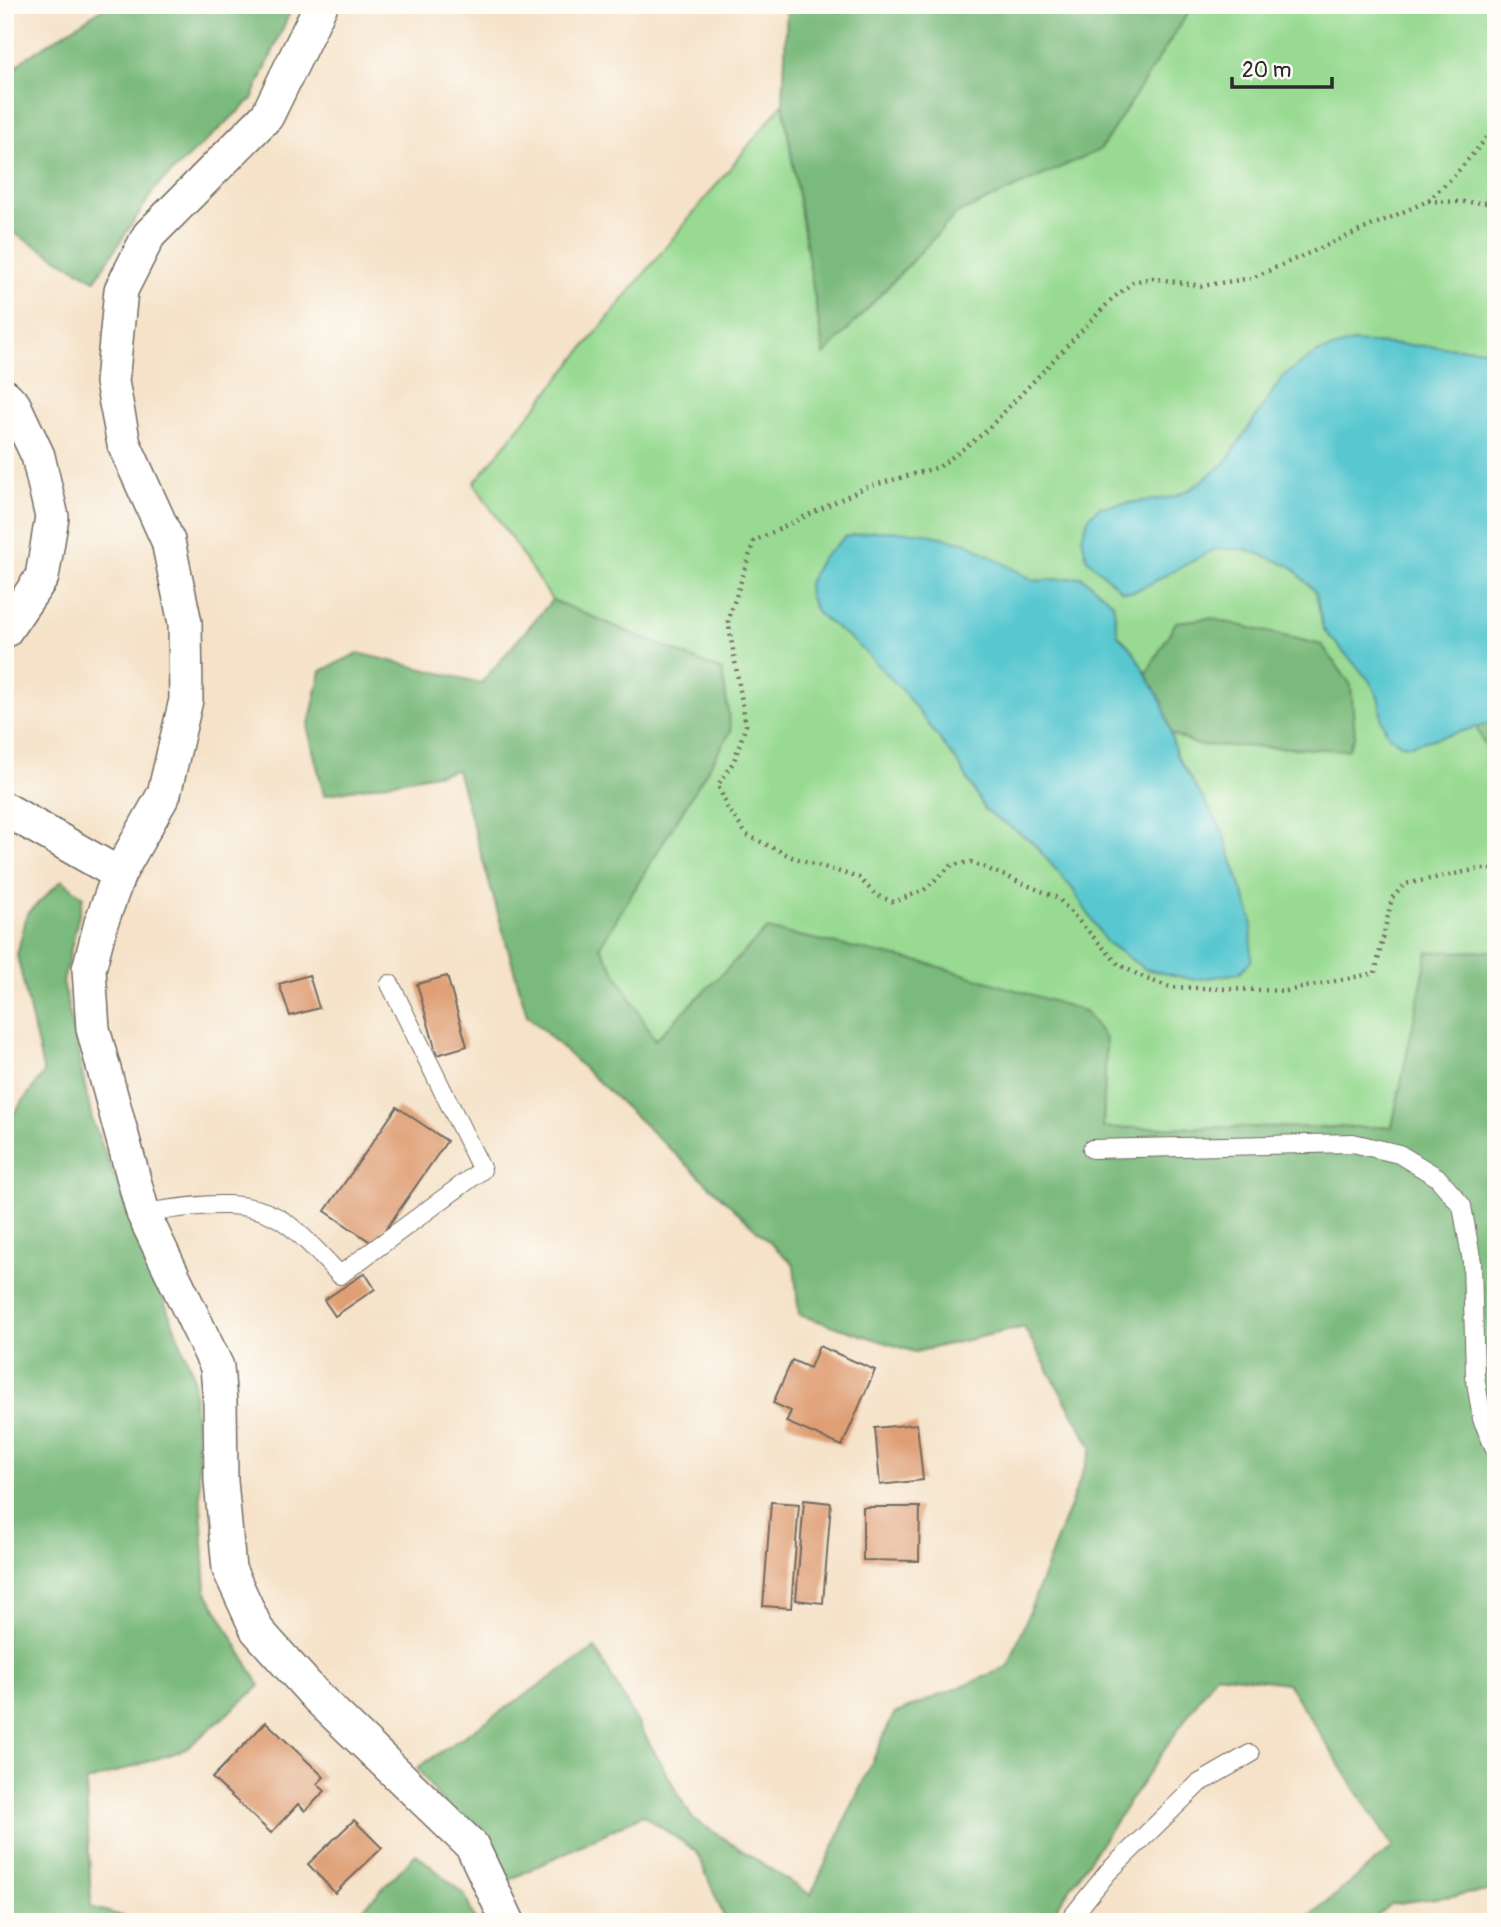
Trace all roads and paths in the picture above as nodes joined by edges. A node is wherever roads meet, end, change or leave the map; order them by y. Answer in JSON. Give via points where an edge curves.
{"nodes":[{"id":1,"x":321,"y":5,"type":"edge"},
{"id":2,"x":1496,"y":127,"type":"edge"},
{"id":3,"x":1427,"y":201,"type":"junction"},
{"id":4,"x":1496,"y":203,"type":"edge"},
{"id":5,"x":5,"y":396,"type":"edge"},
{"id":6,"x":5,"y":631,"type":"edge"},
{"id":7,"x":5,"y":809,"type":"edge"},
{"id":8,"x":1496,"y":869,"type":"edge"},
{"id":9,"x":119,"y":874,"type":"junction"},
{"id":10,"x":390,"y":984,"type":"dead end"},
{"id":11,"x":1092,"y":1149,"type":"dead end"},
{"id":12,"x":144,"y":1213,"type":"junction"},
{"id":13,"x":1496,"y":1451,"type":"edge"},
{"id":14,"x":1250,"y":1754,"type":"dead end"},
{"id":15,"x":508,"y":1922,"type":"edge"},
{"id":16,"x":1068,"y":1922,"type":"edge"}],
"edges":[{"from":1,"to":9,"type":"street","via":[[267,116],[149,234],[121,290],[112,382],[124,444],[168,541],[185,623],[186,700],[164,794]]},
{"from":2,"to":3,"type":"path"},
{"from":3,"to":4,"type":"path"},
{"from":3,"to":8,"type":"path","via":[[1252,278],[1201,286],[1152,278],[1133,282],[984,433],[939,467],[864,488],[754,541],[728,621],[746,725],[734,761],[718,785],[747,835],[792,857],[859,878],[876,895],[894,902],[925,890],[952,865],[971,862],[1058,898],[1119,965],[1170,987],[1286,991],[1375,973],[1392,898],[1405,884]]},
{"from":5,"to":6,"type":"street","via":[[14,405],[38,456],[52,517],[42,577]]},
{"from":7,"to":9,"type":"street"},
{"from":9,"to":12,"type":"street","via":[[89,969],[92,1017]]},
{"from":10,"to":12,"type":"lane","via":[[482,1170],[340,1275],[289,1225],[263,1210],[215,1204]]},
{"from":11,"to":13,"type":"lane","via":[[1353,1143],[1399,1154],[1437,1177],[1462,1206],[1472,1262],[1475,1376],[1482,1419]]},
{"from":12,"to":15,"type":"street","via":[[217,1367],[229,1569],[257,1630],[317,1697],[472,1846]]},
{"from":14,"to":16,"type":"lane","via":[[1198,1784],[1108,1872]]}]}
